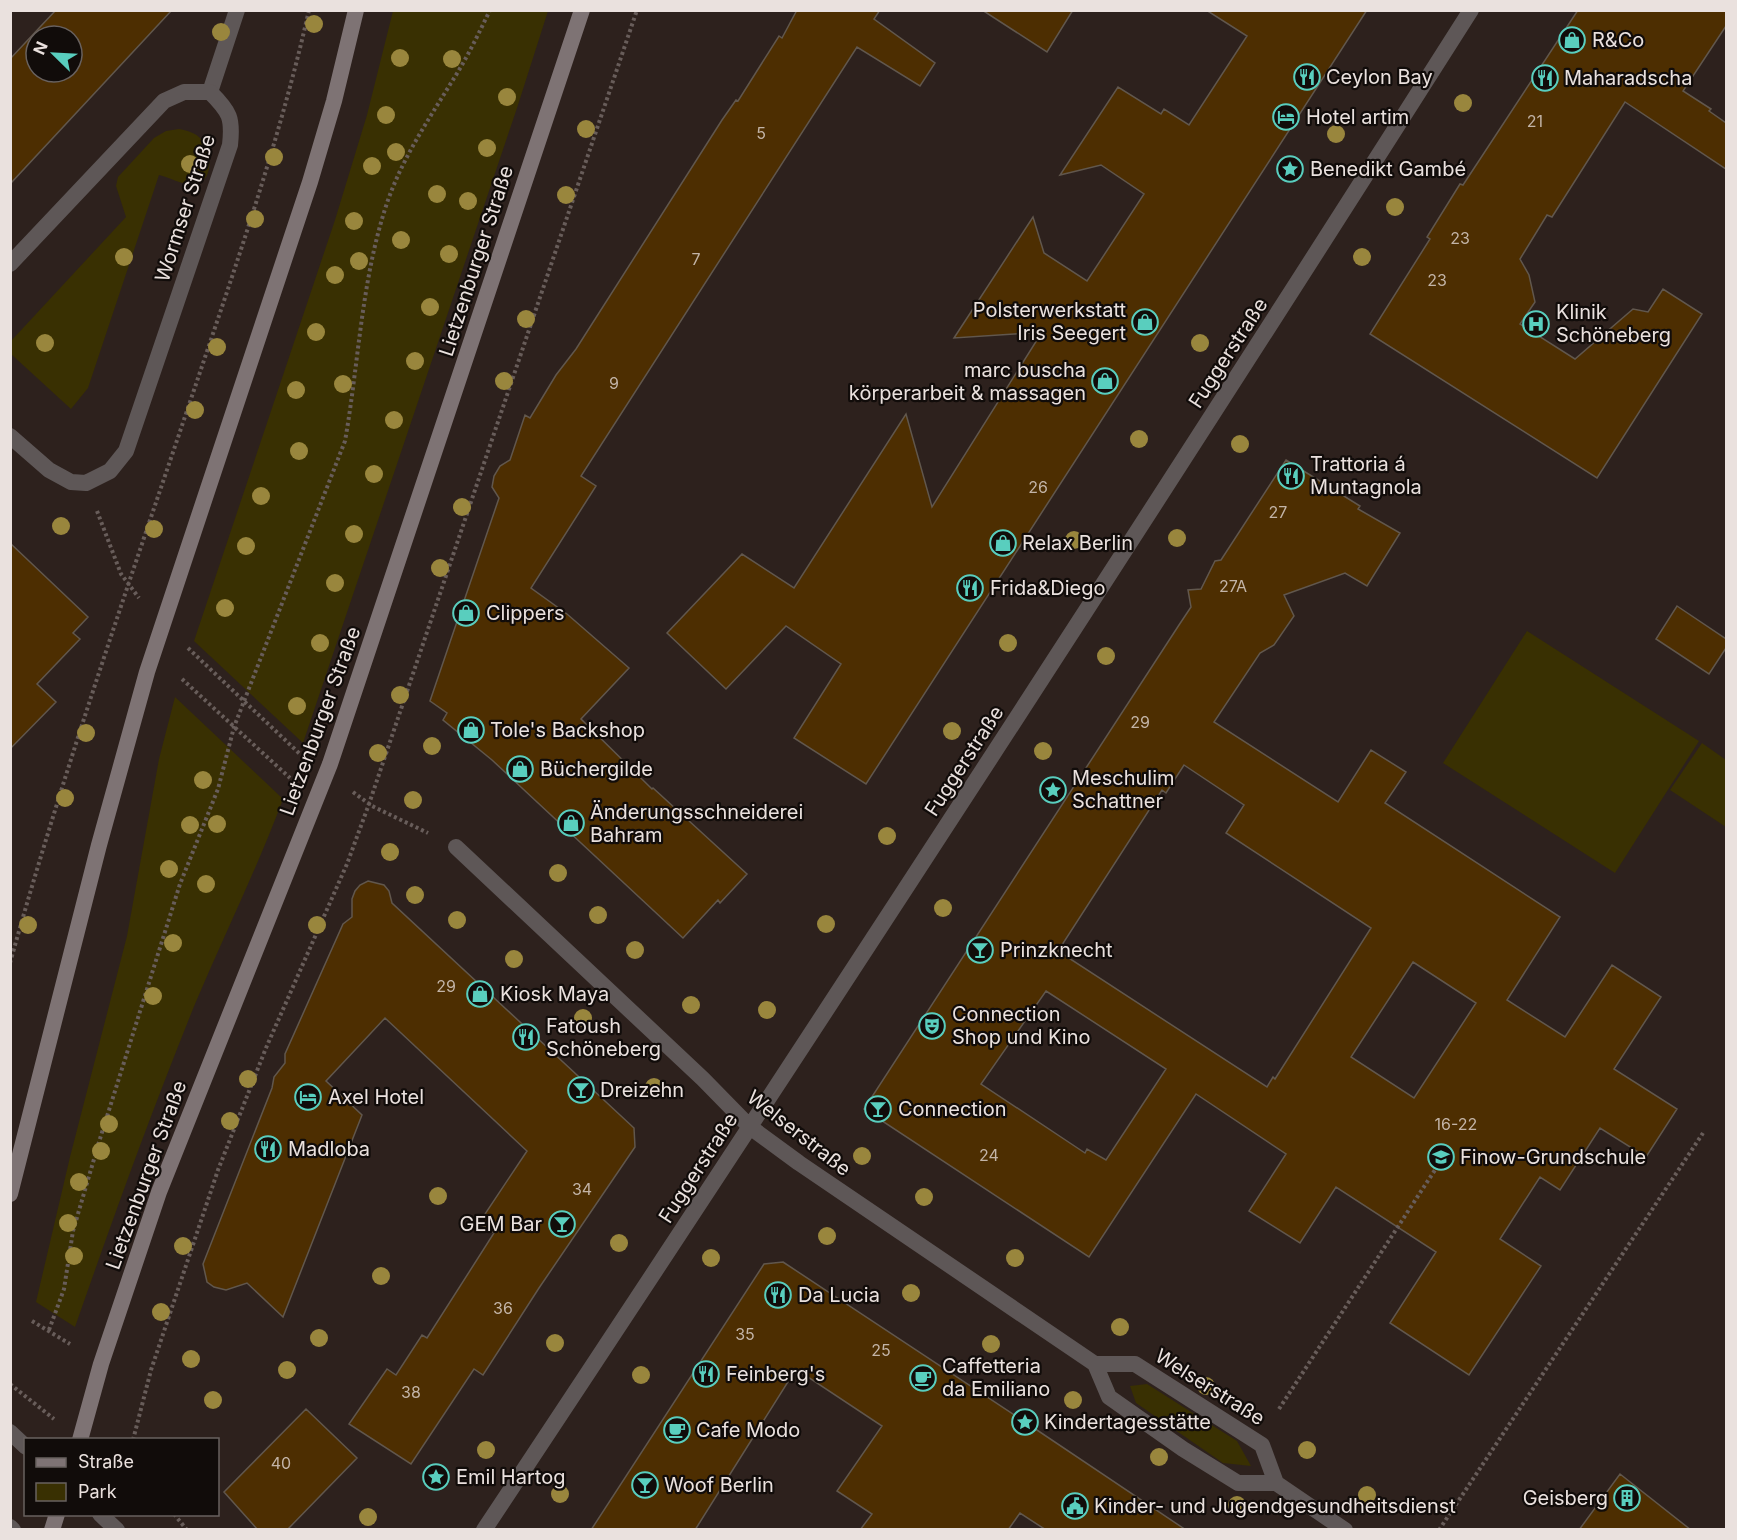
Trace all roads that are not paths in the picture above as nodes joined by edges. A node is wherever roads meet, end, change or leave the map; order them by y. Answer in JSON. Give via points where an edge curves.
{"nodes":[{"id":1,"x":237,"y":10,"type":"edge"},
{"id":2,"x":356,"y":10,"type":"edge"},
{"id":3,"x":582,"y":10,"type":"edge"},
{"id":4,"x":1471,"y":10,"type":"edge"},
{"id":5,"x":210,"y":92,"type":"junction"},
{"id":6,"x":10,"y":264,"type":"edge"},
{"id":7,"x":10,"y":436,"type":"edge"},
{"id":8,"x":456,"y":848,"type":"road end"},
{"id":9,"x":750,"y":1127,"type":"junction"},
{"id":10,"x":10,"y":1194,"type":"edge"},
{"id":11,"x":1095,"y":1364,"type":"junction"},
{"id":12,"x":10,"y":1432,"type":"edge"},
{"id":13,"x":80,"y":1438,"type":"edge"},
{"id":14,"x":24,"y":1444,"type":"edge"},
{"id":15,"x":1276,"y":1483,"type":"junction"},
{"id":16,"x":101,"y":1516,"type":"edge"},
{"id":17,"x":117,"y":1530,"type":"edge"},
{"id":18,"x":484,"y":1530,"type":"edge"},
{"id":19,"x":1344,"y":1530,"type":"edge"}],
"edges":[{"from":1,"to":5,"type":"street"},
{"from":2,"to":10,"type":"main road","via":[[310,182],[147,672]]},
{"from":3,"to":13,"type":"main road","name":"Lietzenburger Straße","via":[[330,764],[159,1192]]},
{"from":4,"to":9,"type":"street","name":"Fuggerstraße","via":[[1157,502]]},
{"from":5,"to":6,"type":"street","via":[[184,92],[164,101]]},
{"from":5,"to":7,"type":"street","name":"Wormser Straße","via":[[227,109],[232,126],[230,145],[126,451],[110,471],[86,483],[71,482],[49,470]]},
{"from":8,"to":9,"type":"street","name":"Welserstraße"},
{"from":9,"to":11,"type":"street","name":"Welserstraße"},
{"from":9,"to":18,"type":"street","name":"Fuggerstraße"},
{"from":11,"to":15,"type":"street","via":[[1109,1397],[1183,1449],[1238,1483]]},
{"from":11,"to":15,"type":"street","name":"Welserstraße","via":[[1135,1364],[1262,1444]]},
{"from":12,"to":14,"type":"street"},
{"from":15,"to":19,"type":"street"},
{"from":16,"to":17,"type":"street"}]}
